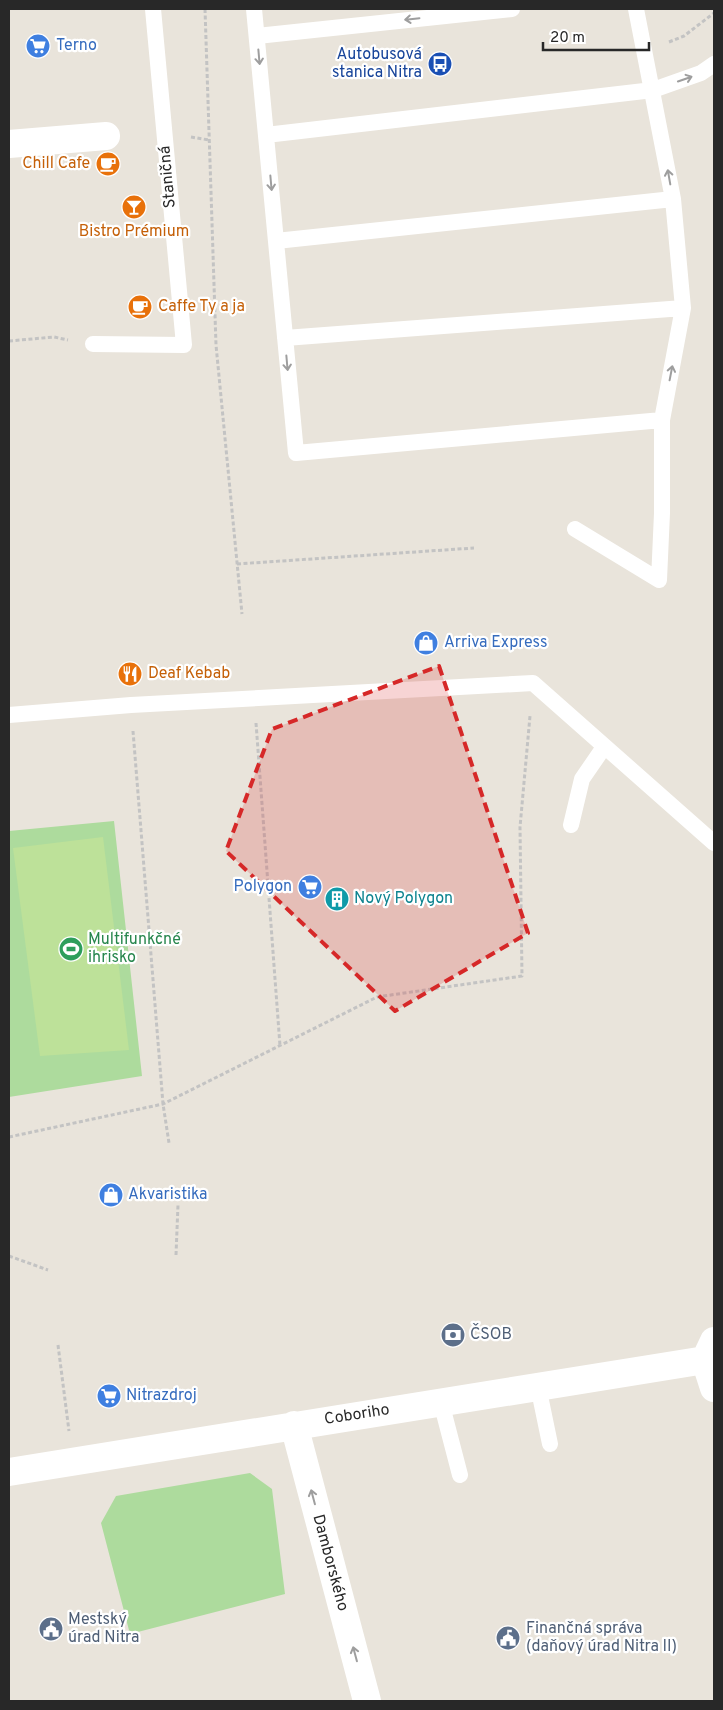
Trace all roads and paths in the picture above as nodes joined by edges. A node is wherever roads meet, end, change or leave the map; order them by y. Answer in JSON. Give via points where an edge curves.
{"nodes":[{"id":1,"x":154,"y":9,"type":"edge"},
{"id":2,"x":205,"y":9,"type":"edge"},
{"id":3,"x":254,"y":9,"type":"edge"},
{"id":4,"x":512,"y":9,"type":"edge"},
{"id":5,"x":636,"y":9,"type":"edge"},
{"id":6,"x":257,"y":36,"type":"junction"},
{"id":7,"x":714,"y":64,"type":"edge"},
{"id":8,"x":653,"y":90,"type":"junction"},
{"id":9,"x":266,"y":135,"type":"junction"},
{"id":10,"x":106,"y":136,"type":"dead end"},
{"id":11,"x":9,"y":144,"type":"edge"},
{"id":12,"x":672,"y":199,"type":"junction"},
{"id":13,"x":276,"y":242,"type":"junction"},
{"id":14,"x":683,"y":308,"type":"junction"},
{"id":15,"x":54,"y":337,"type":"dead end"},
{"id":16,"x":285,"y":338,"type":"junction"},
{"id":17,"x":9,"y":341,"type":"edge"},
{"id":18,"x":93,"y":344,"type":"dead end"},
{"id":19,"x":662,"y":420,"type":"junction"},
{"id":20,"x":575,"y":529,"type":"dead end"},
{"id":21,"x":474,"y":548,"type":"dead end"},
{"id":22,"x":237,"y":564,"type":"junction"},
{"id":23,"x":242,"y":614,"type":"dead end"},
{"id":24,"x":533,"y":683,"type":"junction"},
{"id":25,"x":255,"y":699,"type":"junction"},
{"id":26,"x":131,"y":705,"type":"junction"},
{"id":27,"x":9,"y":715,"type":"edge"},
{"id":28,"x":604,"y":747,"type":"junction"},
{"id":29,"x":571,"y":825,"type":"dead end"},
{"id":30,"x":714,"y":843,"type":"edge"},
{"id":31,"x":280,"y":1046,"type":"junction"},
{"id":32,"x":163,"y":1104,"type":"junction"},
{"id":33,"x":9,"y":1137,"type":"edge"},
{"id":34,"x":169,"y":1143,"type":"dead end"},
{"id":35,"x":178,"y":1205,"type":"dead end"},
{"id":36,"x":176,"y":1255,"type":"dead end"},
{"id":37,"x":9,"y":1256,"type":"edge"},
{"id":38,"x":48,"y":1270,"type":"dead end"},
{"id":39,"x":58,"y":1344,"type":"dead end"},
{"id":40,"x":709,"y":1351,"type":"edge"},
{"id":41,"x":538,"y":1386,"type":"junction"},
{"id":42,"x":714,"y":1388,"type":"edge"},
{"id":43,"x":441,"y":1402,"type":"junction"},
{"id":44,"x":294,"y":1425,"type":"junction"},
{"id":45,"x":550,"y":1444,"type":"dead end"},
{"id":46,"x":75,"y":1461,"type":"junction"},
{"id":47,"x":9,"y":1472,"type":"edge"},
{"id":48,"x":460,"y":1475,"type":"dead end"},
{"id":49,"x":367,"y":1701,"type":"edge"}],
"edges":[{"from":1,"to":18,"type":"lane","name":"Staničná","via":[[184,345]]},
{"from":2,"to":22,"type":"path","via":[[216,345]]},
{"from":3,"to":6,"type":"lane"},
{"from":4,"to":6,"type":"lane","one_way":true},
{"from":5,"to":8,"type":"lane"},
{"from":6,"to":9,"type":"lane","one_way":true},
{"from":8,"to":7,"type":"lane","one_way":true,"via":[[701,73]]},
{"from":8,"to":9,"type":"lane"},
{"from":12,"to":8,"type":"lane","one_way":true},
{"from":9,"to":13,"type":"lane","one_way":true},
{"from":10,"to":11,"type":"street"},
{"from":12,"to":13,"type":"lane"},
{"from":12,"to":14,"type":"lane"},
{"from":13,"to":16,"type":"lane"},
{"from":14,"to":16,"type":"lane"},
{"from":19,"to":14,"type":"lane","one_way":true},
{"from":15,"to":17,"type":"path"},
{"from":16,"to":19,"type":"lane","one_way":true,"via":[[296,453]]},
{"from":19,"to":20,"type":"lane","via":[[659,580]]},
{"from":21,"to":22,"type":"path"},
{"from":22,"to":23,"type":"path"},
{"from":24,"to":25,"type":"lane"},
{"from":24,"to":28,"type":"lane"},
{"from":24,"to":31,"type":"path","via":[[520,827],[522,976],[377,997]]},
{"from":25,"to":26,"type":"lane"},
{"from":25,"to":31,"type":"path"},
{"from":26,"to":27,"type":"lane"},
{"from":26,"to":32,"type":"path"},
{"from":28,"to":29,"type":"lane","via":[[582,779]]},
{"from":28,"to":30,"type":"lane"},
{"from":31,"to":32,"type":"path"},
{"from":32,"to":33,"type":"path"},
{"from":32,"to":34,"type":"path"},
{"from":35,"to":36,"type":"path"},
{"from":37,"to":38,"type":"path"},
{"from":39,"to":46,"type":"path"},
{"from":40,"to":41,"type":"street","name":"Coboriho"},
{"from":40,"to":42,"type":"street"},
{"from":41,"to":43,"type":"street","name":"Coboriho"},
{"from":41,"to":45,"type":"lane"},
{"from":43,"to":44,"type":"street","name":"Coboriho"},
{"from":43,"to":48,"type":"lane"},
{"from":44,"to":46,"type":"street","name":"Coboriho"},
{"from":49,"to":44,"type":"street","name":"Damborského","one_way":true},
{"from":46,"to":47,"type":"street","name":"Coboriho"}]}
